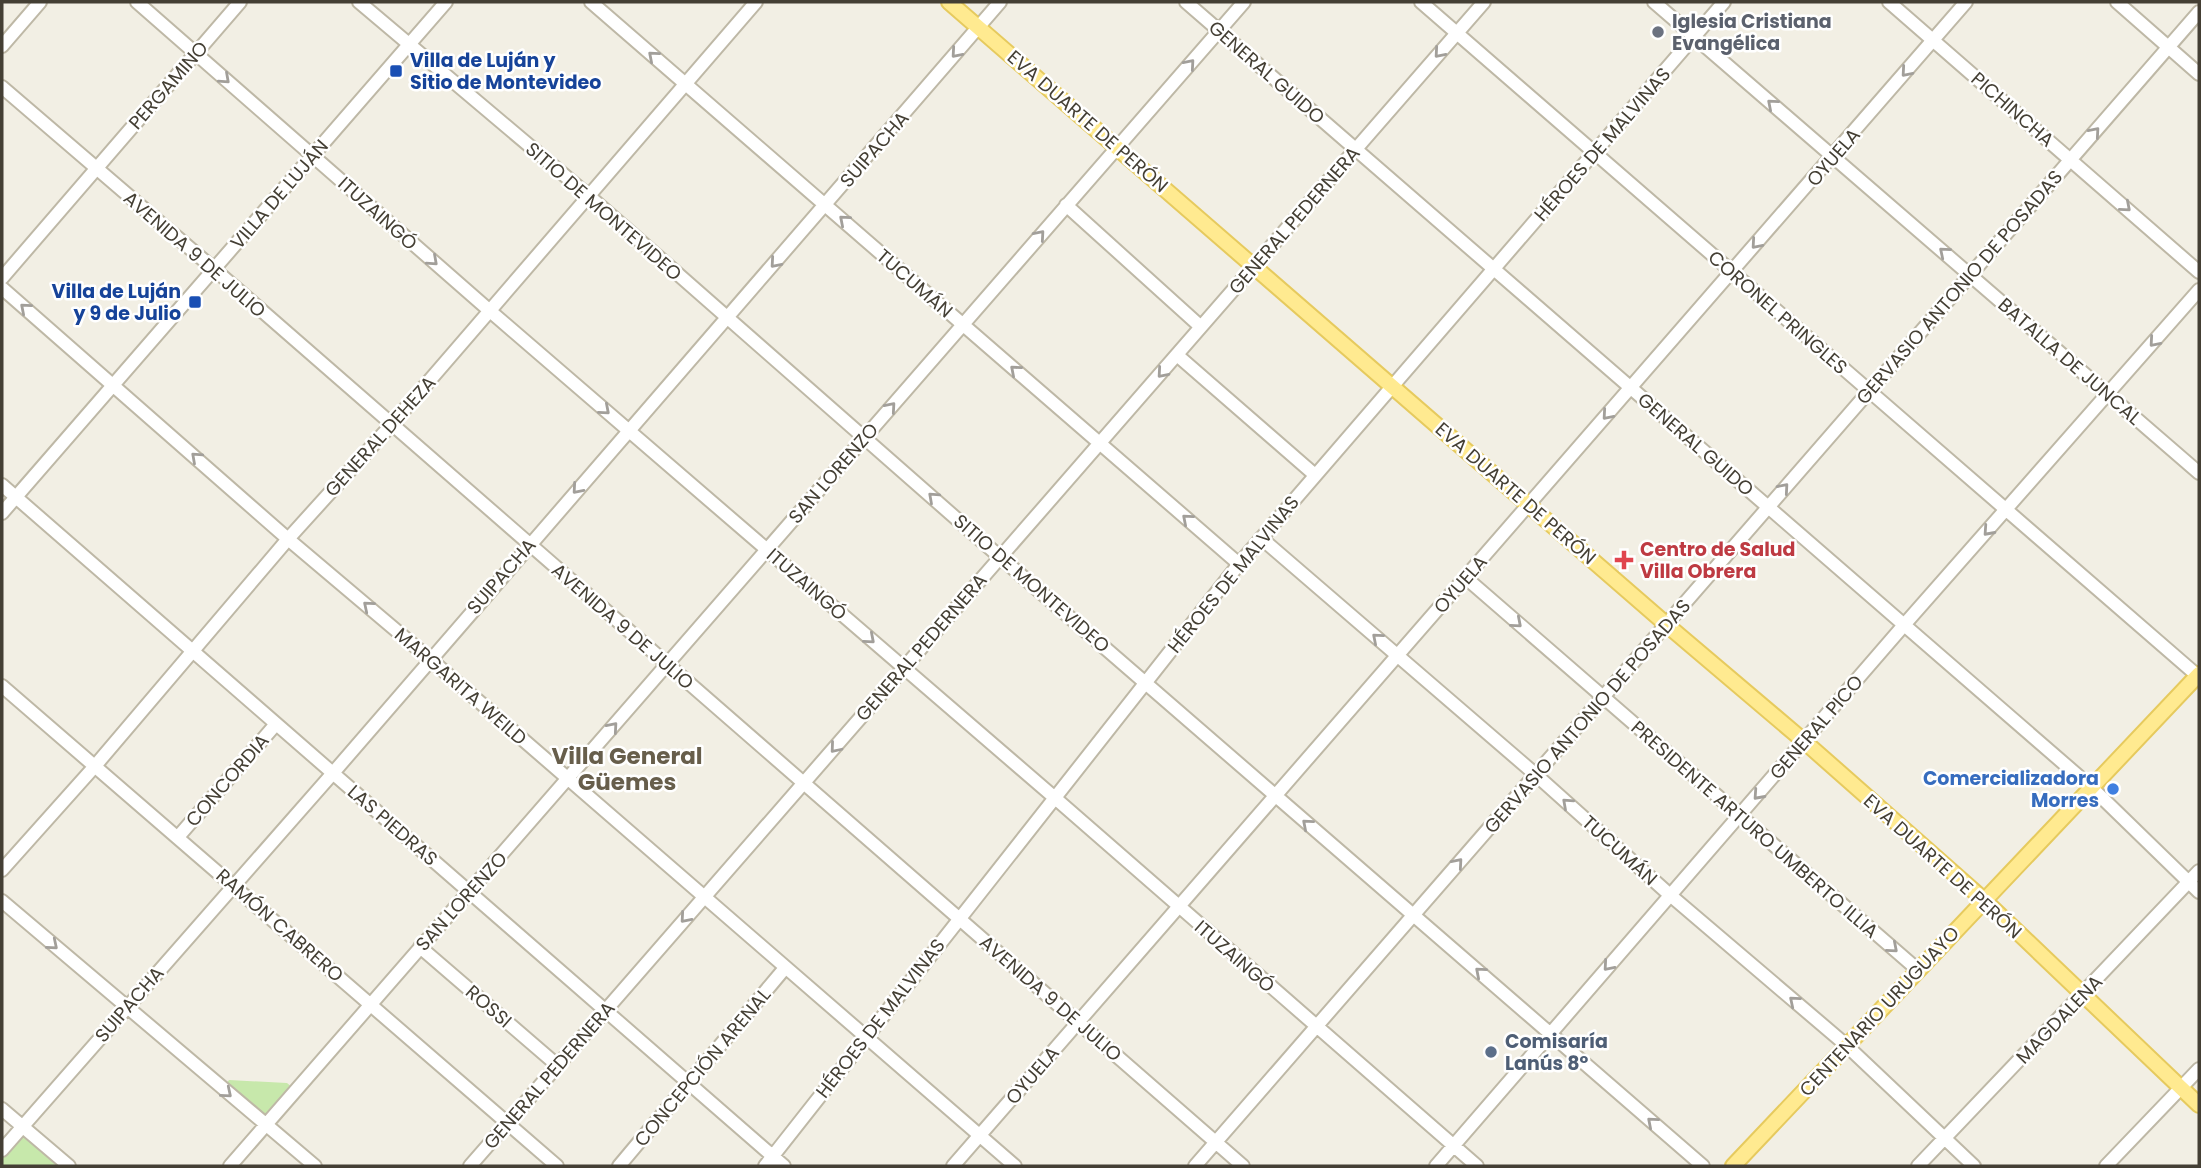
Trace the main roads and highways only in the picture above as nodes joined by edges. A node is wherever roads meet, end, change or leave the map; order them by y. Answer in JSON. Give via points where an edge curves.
{"nodes":[{"id":1,"x":949,"y":2,"type":"edge"},
{"id":2,"x":2199,"y":675,"type":"edge"},
{"id":3,"x":1984,"y":900,"type":"junction"},
{"id":4,"x":2199,"y":1105,"type":"edge"},
{"id":5,"x":1733,"y":1166,"type":"edge"}],
"edges":[{"from":1,"to":3,"type":"main road","name":"EVA DUARTE DE PERÓN"},
{"from":2,"to":3,"type":"main road","name":"CENTENARIO URUGUAYO"},
{"from":3,"to":4,"type":"main road","name":"EVA DUARTE DE PERÓN"},
{"from":3,"to":5,"type":"main road","name":"CENTENARIO URUGUAYO"}]}
